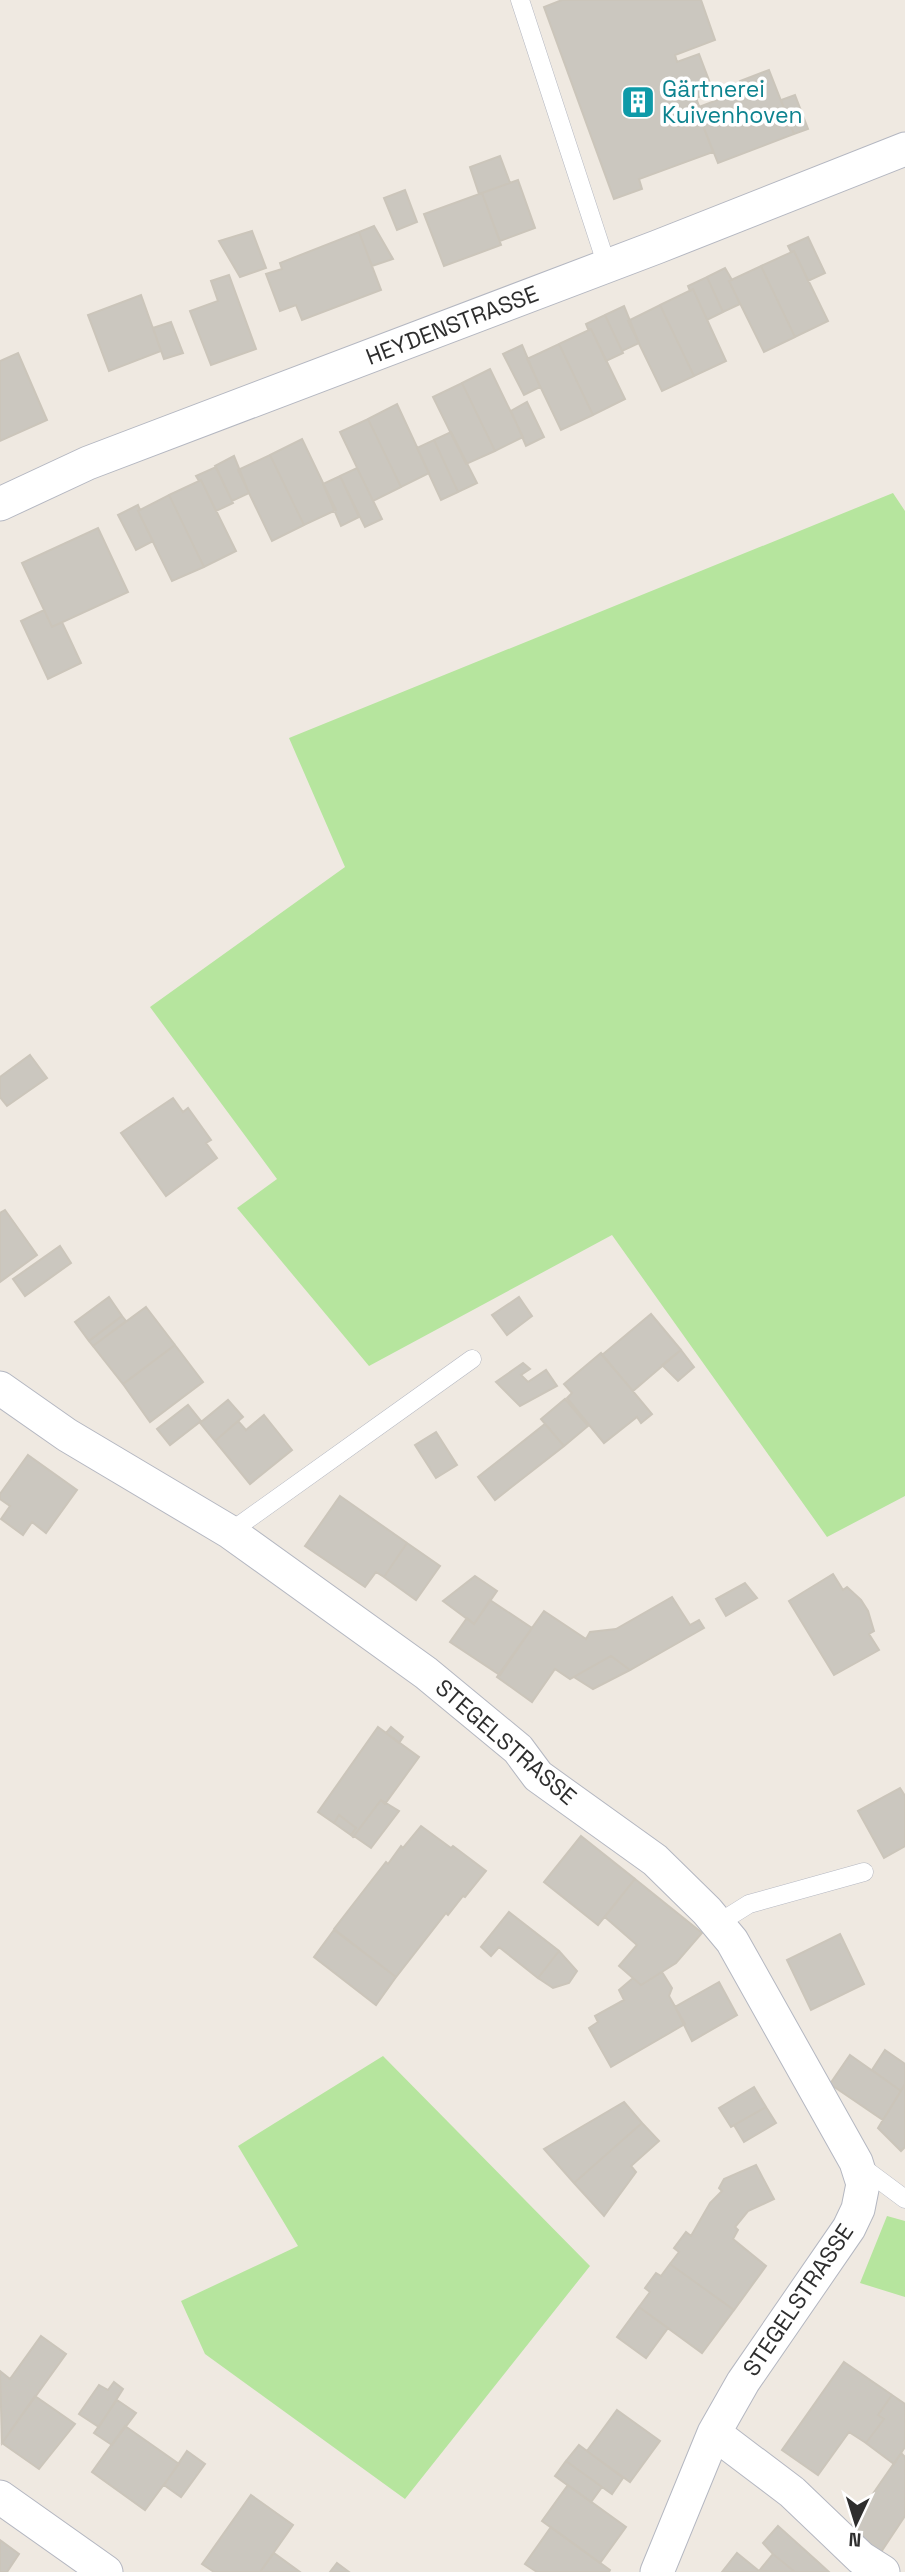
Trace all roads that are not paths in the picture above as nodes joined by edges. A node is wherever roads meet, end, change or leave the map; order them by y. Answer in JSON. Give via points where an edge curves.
{"nodes":[{"id":1,"x":520,"y":0,"type":"edge"},
{"id":2,"x":905,"y":149,"type":"edge"},
{"id":3,"x":607,"y":266,"type":"junction"},
{"id":4,"x":0,"y":504,"type":"edge"},
{"id":5,"x":472,"y":1359,"type":"dead end"},
{"id":6,"x":0,"y":1388,"type":"edge"},
{"id":7,"x":230,"y":1532,"type":"junction"},
{"id":8,"x":864,"y":1872,"type":"dead end"},
{"id":9,"x":717,"y":1924,"type":"junction"},
{"id":10,"x":856,"y":2162,"type":"junction"},
{"id":11,"x":905,"y":2199,"type":"edge"},
{"id":12,"x":714,"y":2433,"type":"junction"},
{"id":13,"x":0,"y":2497,"type":"edge"},
{"id":14,"x":101,"y":2571,"type":"edge"},
{"id":15,"x":657,"y":2572,"type":"edge"},
{"id":16,"x":883,"y":2572,"type":"edge"}],
"edges":[{"from":1,"to":3,"type":"lane"},
{"from":2,"to":3,"type":"street","name":"HEYDENSTRASSE"},
{"from":3,"to":4,"type":"street","name":"HEYDENSTRASSE","via":[[88,463]]},
{"from":5,"to":7,"type":"lane"},
{"from":6,"to":7,"type":"street","name":"STEGELSTRASSE","via":[[67,1436]]},
{"from":7,"to":9,"type":"street","name":"STEGELSTRASSE","via":[[426,1673],[518,1749],[538,1776],[655,1860]]},
{"from":8,"to":9,"type":"lane","via":[[749,1904]]},
{"from":9,"to":10,"type":"street","name":"STEGELSTRASSE","via":[[732,1941]]},
{"from":10,"to":11,"type":"lane","name":"STEGELSTRASSE"},
{"from":10,"to":12,"type":"street","name":"STEGELSTRASSE","via":[[863,2184],[849,2228],[743,2382]]},
{"from":12,"to":15,"type":"street","name":"STEGELSTRASSE"},
{"from":12,"to":16,"type":"street","via":[[792,2492],[861,2558]]},
{"from":13,"to":14,"type":"street"}]}
